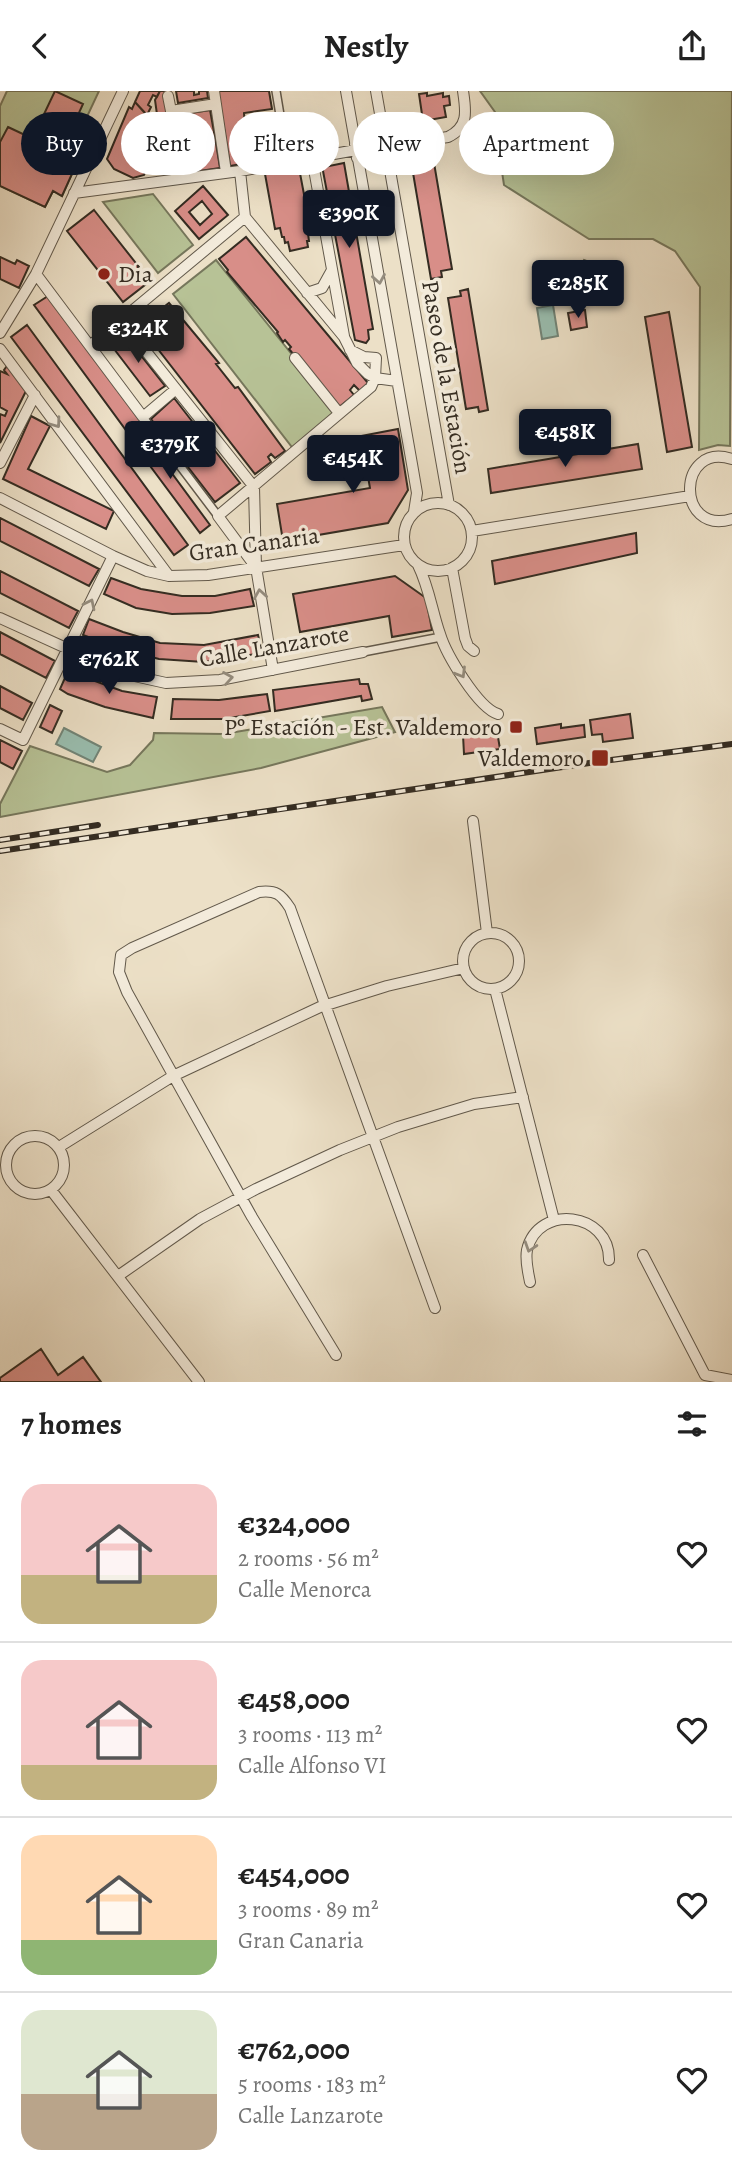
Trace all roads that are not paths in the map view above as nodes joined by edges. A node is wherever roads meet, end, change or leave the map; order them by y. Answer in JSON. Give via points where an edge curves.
{"nodes":[{"id":1,"x":123,"y":91,"type":"edge"},
{"id":2,"x":214,"y":91,"type":"edge"},
{"id":3,"x":276,"y":91,"type":"edge"},
{"id":4,"x":346,"y":91,"type":"edge"},
{"id":5,"x":376,"y":91,"type":"edge"},
{"id":6,"x":463,"y":91,"type":"edge"},
{"id":7,"x":168,"y":96,"type":"dead end"},
{"id":8,"x":216,"y":104,"type":"junction"},
{"id":9,"x":171,"y":111,"type":"joint"},
{"id":10,"x":280,"y":112,"type":"edge"},
{"id":11,"x":380,"y":112,"type":"edge"},
{"id":12,"x":353,"y":133,"type":"edge"},
{"id":13,"x":445,"y":137,"type":"edge"},
{"id":14,"x":226,"y":172,"type":"junction"},
{"id":15,"x":229,"y":172,"type":"edge"},
{"id":16,"x":240,"y":175,"type":"edge"},
{"id":17,"x":315,"y":175,"type":"edge"},
{"id":18,"x":360,"y":175,"type":"edge"},
{"id":19,"x":391,"y":175,"type":"edge"},
{"id":20,"x":183,"y":177,"type":"joint"},
{"id":21,"x":74,"y":193,"type":"junction"},
{"id":22,"x":245,"y":216,"type":"junction"},
{"id":23,"x":332,"y":270,"type":"junction"},
{"id":24,"x":36,"y":274,"type":"junction"},
{"id":25,"x":307,"y":293,"type":"junction"},
{"id":26,"x":121,"y":320,"type":"junction"},
{"id":27,"x":0,"y":333,"type":"edge"},
{"id":28,"x":344,"y":337,"type":"junction"},
{"id":29,"x":390,"y":343,"type":"junction"},
{"id":30,"x":91,"y":345,"type":"junction"},
{"id":31,"x":0,"y":349,"type":"edge"},
{"id":32,"x":350,"y":350,"type":"junction"},
{"id":33,"x":295,"y":358,"type":"dead end"},
{"id":34,"x":376,"y":358,"type":"junction"},
{"id":35,"x":375,"y":377,"type":"junction"},
{"id":36,"x":397,"y":381,"type":"junction"},
{"id":37,"x":176,"y":389,"type":"junction"},
{"id":38,"x":35,"y":395,"type":"junction"},
{"id":39,"x":339,"y":414,"type":"junction"},
{"id":40,"x":143,"y":417,"type":"junction"},
{"id":41,"x":732,"y":459,"type":"edge"},
{"id":42,"x":0,"y":463,"type":"edge"},
{"id":43,"x":254,"y":487,"type":"junction"},
{"id":44,"x":690,"y":496,"type":"junction"},
{"id":45,"x":0,"y":498,"type":"edge"},
{"id":46,"x":449,"y":505,"type":"junction"},
{"id":47,"x":414,"y":512,"type":"junction"},
{"id":48,"x":218,"y":516,"type":"junction"},
{"id":49,"x":732,"y":519,"type":"edge"},
{"id":50,"x":471,"y":531,"type":"junction"},
{"id":51,"x":404,"y":545,"type":"junction"},
{"id":52,"x":113,"y":556,"type":"junction"},
{"id":53,"x":418,"y":565,"type":"junction"},
{"id":54,"x":256,"y":567,"type":"junction"},
{"id":55,"x":452,"y":568,"type":"junction"},
{"id":56,"x":169,"y":576,"type":"junction"},
{"id":57,"x":0,"y":618,"type":"edge"},
{"id":58,"x":441,"y":637,"type":"junction"},
{"id":59,"x":68,"y":651,"type":"junction"},
{"id":60,"x":474,"y":651,"type":"dead end"},
{"id":61,"x":363,"y":652,"type":"joint"},
{"id":62,"x":273,"y":670,"type":"junction"},
{"id":63,"x":498,"y":714,"type":"dead end"},
{"id":64,"x":0,"y":729,"type":"edge"},
{"id":65,"x":473,"y":821,"type":"dead end"},
{"id":66,"x":487,"y":933,"type":"junction"},
{"id":67,"x":464,"y":968,"type":"junction"},
{"id":68,"x":495,"y":989,"type":"junction"},
{"id":69,"x":325,"y":1005,"type":"junction"},
{"id":70,"x":173,"y":1076,"type":"junction"},
{"id":71,"x":523,"y":1097,"type":"junction"},
{"id":72,"x":373,"y":1137,"type":"junction"},
{"id":73,"x":59,"y":1147,"type":"junction"},
{"id":74,"x":3,"y":1158,"type":"edge"},
{"id":75,"x":51,"y":1190,"type":"junction"},
{"id":76,"x":241,"y":1197,"type":"junction"},
{"id":77,"x":554,"y":1220,"type":"junction"},
{"id":78,"x":643,"y":1255,"type":"dead end"},
{"id":79,"x":609,"y":1260,"type":"dead end"},
{"id":80,"x":118,"y":1276,"type":"junction"},
{"id":81,"x":530,"y":1282,"type":"dead end"},
{"id":82,"x":435,"y":1308,"type":"dead end"},
{"id":83,"x":336,"y":1355,"type":"dead end"},
{"id":84,"x":732,"y":1380,"type":"edge"},
{"id":85,"x":199,"y":1382,"type":"edge"}],
"edges":[{"from":1,"to":21,"type":"street"},
{"from":2,"to":8,"type":"street"},
{"from":3,"to":10,"type":"street"},
{"from":4,"to":12,"type":"street","name":"Paseo de la Estación"},
{"from":5,"to":11,"type":"street","name":"Paseo de la Estación"},
{"from":6,"to":13,"type":"street","via":[[464,123]]},
{"from":7,"to":9,"type":"street"},
{"from":8,"to":9,"type":"street"},
{"from":8,"to":14,"type":"street"},
{"from":14,"to":15,"type":"street"},
{"from":14,"to":20,"type":"street"},
{"from":16,"to":22,"type":"street"},
{"from":17,"to":23,"type":"street"},
{"from":18,"to":29,"type":"street","name":"Paseo de la Estación","one_way":true},
{"from":19,"to":46,"type":"street","name":"Paseo de la Estación"},
{"from":20,"to":21,"type":"street"},
{"from":21,"to":24,"type":"street"},
{"from":22,"to":25,"type":"street"},
{"from":22,"to":26,"type":"street"},
{"from":23,"to":25,"type":"street","via":[[322,288]]},
{"from":23,"to":28,"type":"street"},
{"from":24,"to":27,"type":"street"},
{"from":24,"to":30,"type":"street"},
{"from":25,"to":28,"type":"street"},
{"from":26,"to":30,"type":"street"},
{"from":26,"to":37,"type":"street"},
{"from":28,"to":32,"type":"street"},
{"from":29,"to":34,"type":"street"},
{"from":29,"to":36,"type":"street","name":"Paseo de la Estación"},
{"from":30,"to":40,"type":"street"},
{"from":31,"to":38,"type":"street"},
{"from":32,"to":34,"type":"street"},
{"from":32,"to":35,"type":"street","via":[[357,363]]},
{"from":33,"to":39,"type":"street"},
{"from":34,"to":35,"type":"street"},
{"from":35,"to":36,"type":"street"},
{"from":35,"to":39,"type":"street","via":[[371,387]]},
{"from":36,"to":47,"type":"street","name":"Paseo de la Estación","via":[[417,493]]},
{"from":37,"to":40,"type":"street"},
{"from":37,"to":43,"type":"street"},
{"from":38,"to":42,"type":"street"},
{"from":38,"to":56,"type":"street","one_way":true},
{"from":39,"to":43,"type":"street"},
{"from":40,"to":48,"type":"street"},
{"from":41,"to":44,"type":"street","via":[[718,457],[701,464],[691,478]]},
{"from":43,"to":48,"type":"street"},
{"from":43,"to":54,"type":"street"},
{"from":44,"to":49,"type":"street","via":[[709,519]]},
{"from":44,"to":50,"type":"street"},
{"from":45,"to":52,"type":"street","name":"Gran Canaria"},
{"from":46,"to":47,"type":"street","via":[[430,503]]},
{"from":46,"to":50,"type":"street","via":[[464,515]]},
{"from":47,"to":51,"type":"street","via":[[407,522]]},
{"from":48,"to":54,"type":"street"},
{"from":50,"to":55,"type":"street","via":[[468,553]]},
{"from":51,"to":53,"type":"street"},
{"from":51,"to":54,"type":"street","name":"Gran Canaria"},
{"from":52,"to":56,"type":"street","name":"Gran Canaria"},
{"from":59,"to":52,"type":"street","one_way":true},
{"from":53,"to":55,"type":"street","via":[[435,571]]},
{"from":53,"to":58,"type":"street"},
{"from":54,"to":56,"type":"street","name":"Gran Canaria"},
{"from":62,"to":54,"type":"street","one_way":true},
{"from":55,"to":60,"type":"street","via":[[465,638]]},
{"from":57,"to":59,"type":"street","name":"Calle Lanzarote"},
{"from":58,"to":61,"type":"street","name":"Calle Lanzarote"},
{"from":58,"to":63,"type":"street","one_way":true,"via":[[466,681],[488,709]]},
{"from":59,"to":62,"type":"street","name":"Calle Lanzarote","one_way":true,"via":[[121,673],[166,683],[220,680]]},
{"from":59,"to":64,"type":"street","via":[[23,740]]},
{"from":61,"to":62,"type":"street","name":"Calle Lanzarote"},
{"from":65,"to":66,"type":"street"},
{"from":66,"to":67,"type":"street","via":[[468,945]]},
{"from":66,"to":68,"type":"street","via":[[510,940],[519,956],[511,982]]},
{"from":67,"to":68,"type":"street","via":[[477,986]]},
{"from":67,"to":69,"type":"street"},
{"from":68,"to":71,"type":"street"},
{"from":69,"to":70,"type":"street"},
{"from":69,"to":70,"type":"street","via":[[290,908],[282,895],[272,890],[132,948],[121,955],[119,972]]},
{"from":69,"to":72,"type":"street"},
{"from":70,"to":73,"type":"street"},
{"from":70,"to":76,"type":"street"},
{"from":71,"to":72,"type":"street","via":[[474,1104]]},
{"from":71,"to":77,"type":"street"},
{"from":72,"to":76,"type":"street"},
{"from":72,"to":82,"type":"street"},
{"from":73,"to":74,"type":"street","via":[[43,1137],[25,1138]]},
{"from":73,"to":75,"type":"street","via":[[64,1174]]},
{"from":74,"to":75,"type":"street","via":[[15,1186],[33,1195]]},
{"from":75,"to":80,"type":"street"},
{"from":76,"to":80,"type":"street","via":[[200,1219]]},
{"from":76,"to":83,"type":"street"},
{"from":77,"to":79,"type":"street","via":[[569,1218],[595,1228],[604,1239]]},
{"from":77,"to":81,"type":"street","one_way":true,"via":[[533,1236],[527,1249]]},
{"from":78,"to":84,"type":"street","via":[[705,1375]]},
{"from":80,"to":85,"type":"street"}]}
